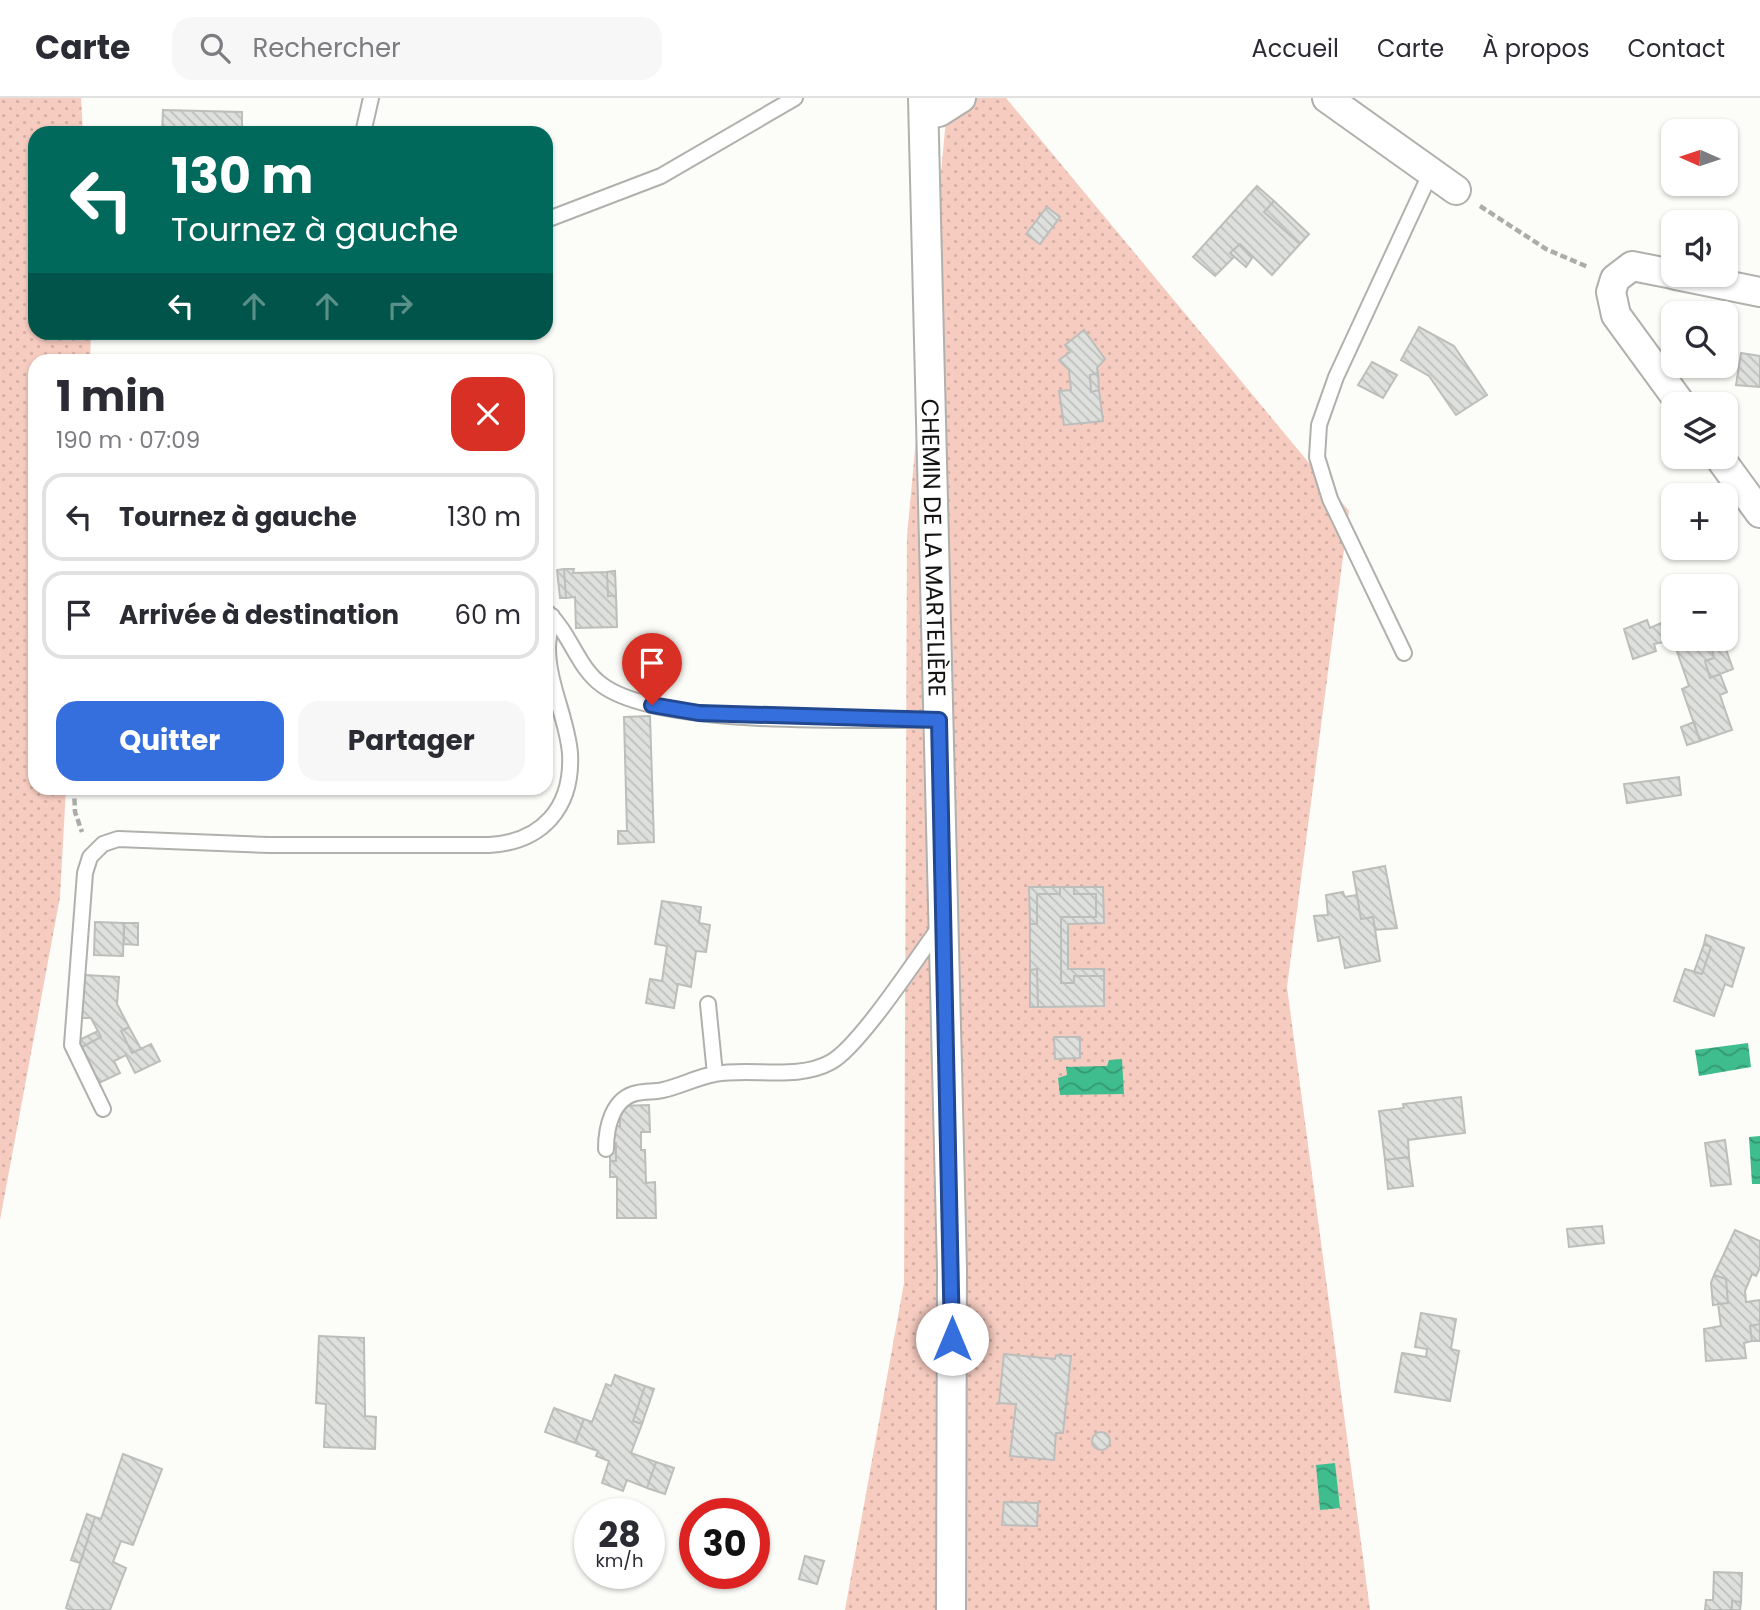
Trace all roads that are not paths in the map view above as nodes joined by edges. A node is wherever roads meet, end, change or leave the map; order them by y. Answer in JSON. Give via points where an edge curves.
{"nodes":[{"id":1,"x":371,"y":98,"type":"edge"},
{"id":2,"x":796,"y":98,"type":"edge"},
{"id":3,"x":1327,"y":98,"type":"edge"},
{"id":4,"x":937,"y":105,"type":"edge"},
{"id":5,"x":365,"y":126,"type":"edge"},
{"id":6,"x":1431,"y":172,"type":"junction"},
{"id":7,"x":1456,"y":190,"type":"road end"},
{"id":8,"x":553,"y":217,"type":"edge"},
{"id":9,"x":1661,"y":272,"type":"edge"},
{"id":10,"x":1736,"y":287,"type":"edge"},
{"id":11,"x":1760,"y":292,"type":"edge"},
{"id":12,"x":1672,"y":392,"type":"edge"},
{"id":13,"x":1728,"y":469,"type":"edge"},
{"id":14,"x":1760,"y":513,"type":"edge"},
{"id":15,"x":553,"y":620,"type":"edge"},
{"id":16,"x":1404,"y":653,"type":"dead end"},
{"id":17,"x":553,"y":673,"type":"edge"},
{"id":18,"x":939,"y":720,"type":"junction"},
{"id":19,"x":943,"y":921,"type":"junction"},
{"id":20,"x":708,"y":1004,"type":"dead end"},
{"id":21,"x":715,"y":1074,"type":"junction"},
{"id":22,"x":103,"y":1109,"type":"dead end"},
{"id":23,"x":606,"y":1149,"type":"dead end"},
{"id":24,"x":951,"y":1610,"type":"edge"}],
"edges":[{"from":1,"to":5,"type":"lane"},
{"from":2,"to":8,"type":"lane","via":[[661,176]]},
{"from":3,"to":6,"type":"street"},
{"from":4,"to":18,"type":"street","name":"CHEMIN DE LA MARTELIÈRE"},
{"from":6,"to":7,"type":"street"},
{"from":6,"to":16,"type":"lane","via":[[1336,377],[1319,425],[1317,457],[1330,499]]},
{"from":9,"to":12,"type":"street","via":[[1632,267],[1615,279],[1611,292],[1616,315]]},
{"from":10,"to":11,"type":"street"},
{"from":13,"to":14,"type":"street"},
{"from":15,"to":18,"type":"lane","via":[[599,683],[636,702],[699,713]]},
{"from":17,"to":22,"type":"lane","via":[[570,754],[568,782],[552,818],[512,844],[269,845],[140,837],[103,844],[90,856],[72,1045]]},
{"from":18,"to":19,"type":"street","name":"CHEMIN DE LA MARTELIÈRE"},
{"from":19,"to":21,"type":"lane","via":[[870,1020],[830,1063],[804,1070]]},
{"from":19,"to":24,"type":"street","name":"CHEMIN DE LA MARTELIÈRE","via":[[952,1269]]},
{"from":20,"to":21,"type":"lane"},
{"from":21,"to":23,"type":"lane","via":[[663,1090],[634,1093],[611,1116]]}]}
